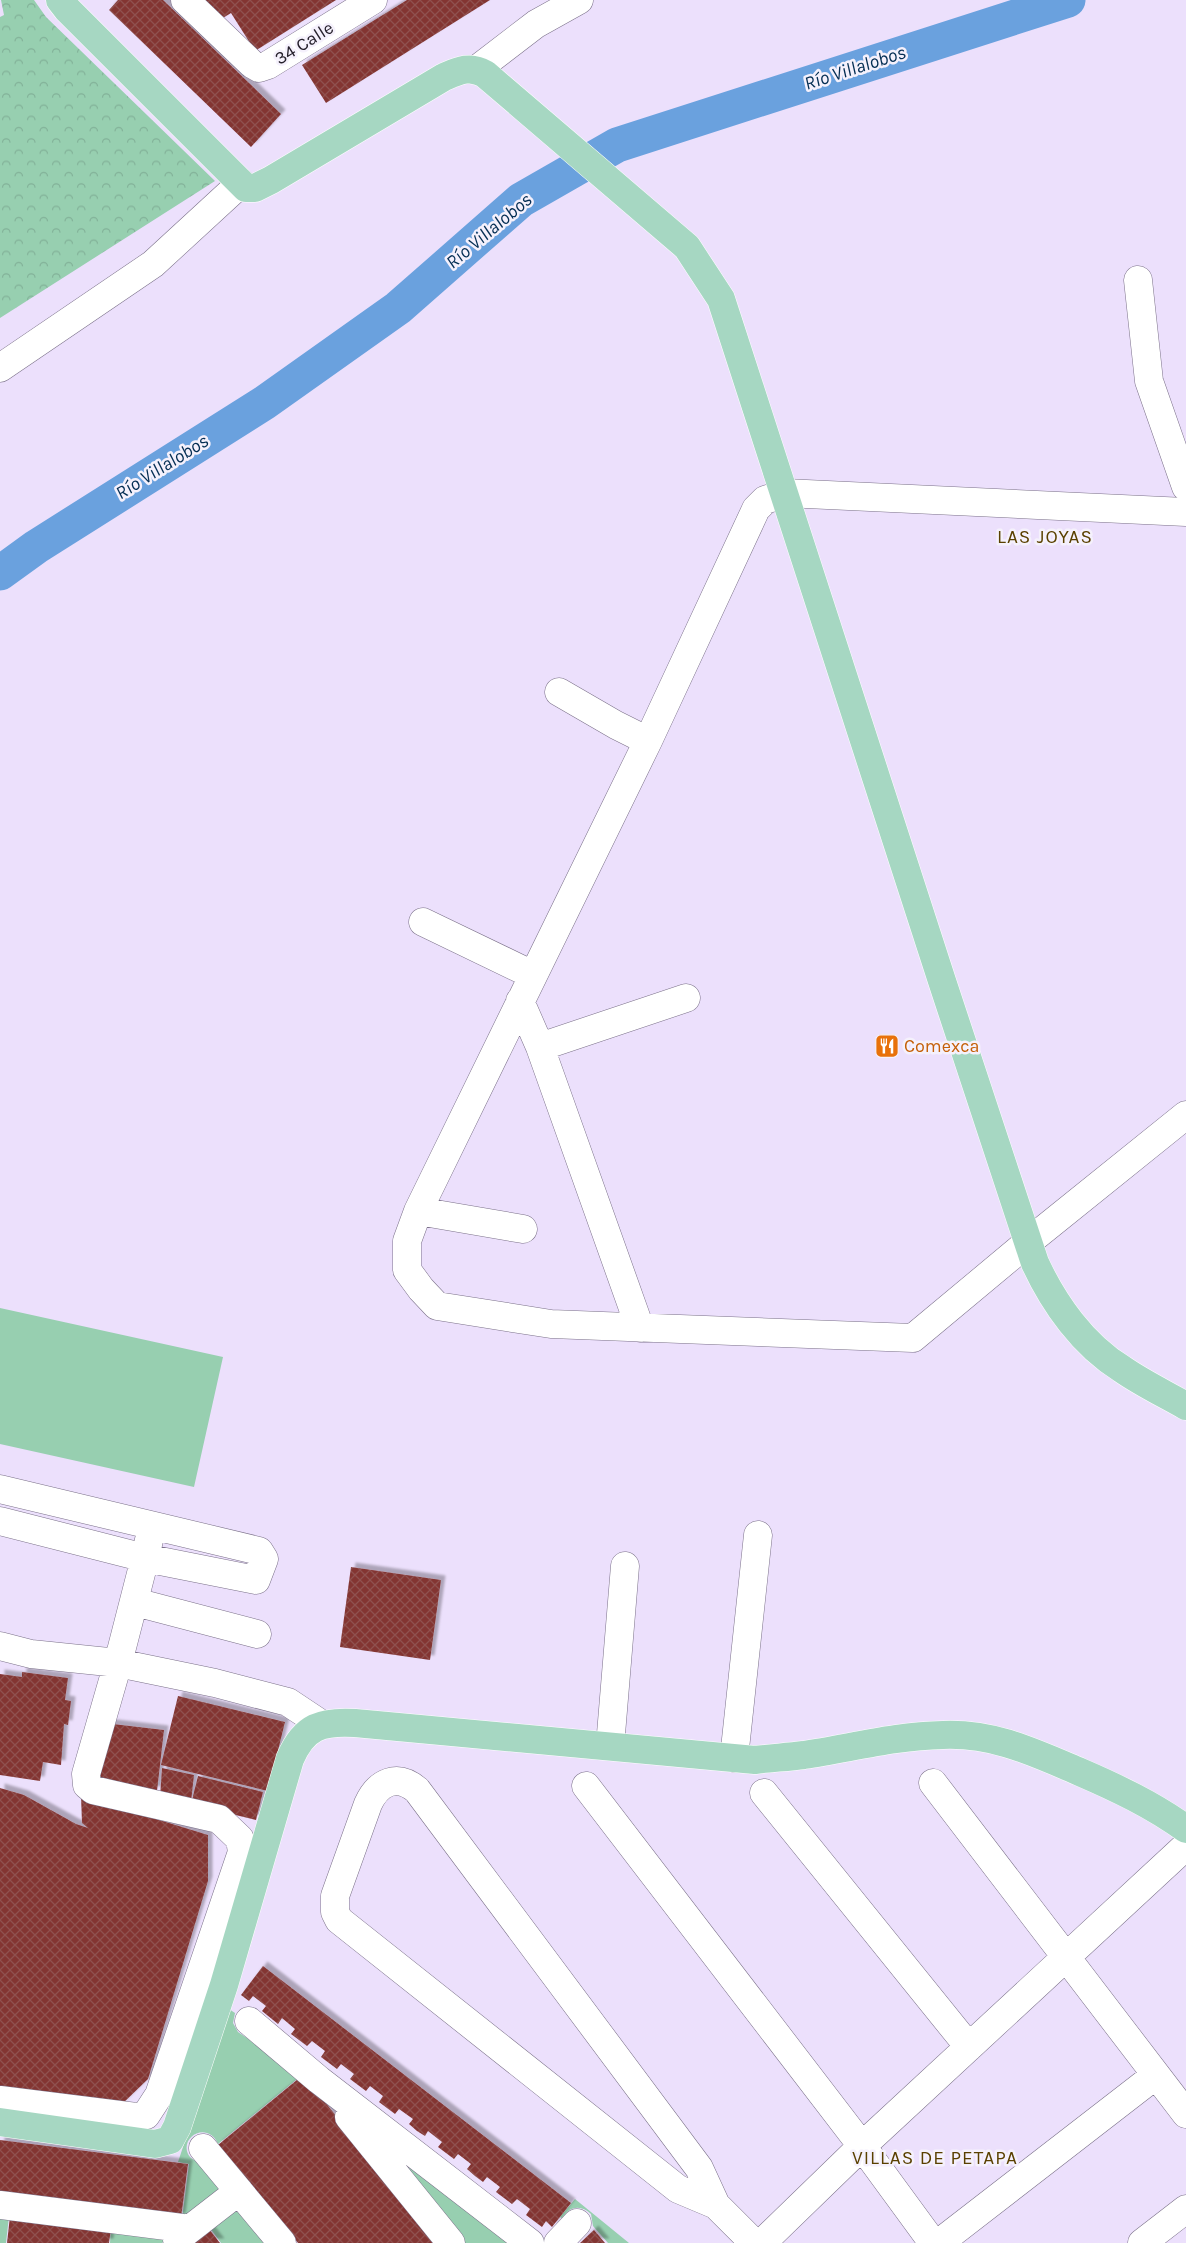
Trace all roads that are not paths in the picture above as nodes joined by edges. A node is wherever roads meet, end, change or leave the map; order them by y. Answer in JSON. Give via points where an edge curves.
{"nodes":[{"id":1,"x":60,"y":0,"type":"edge"},
{"id":2,"x":185,"y":0,"type":"edge"},
{"id":3,"x":373,"y":0,"type":"edge"},
{"id":4,"x":579,"y":0,"type":"edge"},
{"id":5,"x":481,"y":72,"type":"junction"},
{"id":6,"x":241,"y":183,"type":"junction"},
{"id":7,"x":1138,"y":280,"type":"dead end"},
{"id":8,"x":0,"y":368,"type":"edge"},
{"id":9,"x":1186,"y":488,"type":"edge"},
{"id":10,"x":785,"y":493,"type":"junction"},
{"id":11,"x":1186,"y":512,"type":"edge"},
{"id":12,"x":559,"y":692,"type":"dead end"},
{"id":13,"x":648,"y":741,"type":"junction"},
{"id":14,"x":423,"y":922,"type":"dead end"},
{"id":15,"x":533,"y":975,"type":"junction"},
{"id":16,"x":686,"y":998,"type":"dead end"},
{"id":17,"x":520,"y":1002,"type":"junction"},
{"id":18,"x":540,"y":1047,"type":"junction"},
{"id":19,"x":1186,"y":1115,"type":"edge"},
{"id":20,"x":418,"y":1211,"type":"junction"},
{"id":21,"x":522,"y":1229,"type":"dead end"},
{"id":22,"x":1027,"y":1243,"type":"junction"},
{"id":23,"x":640,"y":1328,"type":"junction"},
{"id":24,"x":1186,"y":1406,"type":"edge"},
{"id":25,"x":0,"y":1489,"type":"edge"},
{"id":26,"x":0,"y":1522,"type":"edge"},
{"id":27,"x":151,"y":1526,"type":"junction"},
{"id":28,"x":758,"y":1536,"type":"dead end"},
{"id":29,"x":145,"y":1558,"type":"junction"},
{"id":30,"x":625,"y":1566,"type":"dead end"},
{"id":31,"x":135,"y":1602,"type":"junction"},
{"id":32,"x":257,"y":1634,"type":"dead end"},
{"id":33,"x":0,"y":1646,"type":"edge"},
{"id":34,"x":118,"y":1663,"type":"junction"},
{"id":35,"x":321,"y":1724,"type":"junction"},
{"id":36,"x":610,"y":1746,"type":"junction"},
{"id":37,"x":734,"y":1758,"type":"junction"},
{"id":38,"x":933,"y":1783,"type":"dead end"},
{"id":39,"x":586,"y":1786,"type":"dead end"},
{"id":40,"x":764,"y":1793,"type":"dead end"},
{"id":41,"x":1186,"y":1829,"type":"edge"},
{"id":42,"x":1186,"y":1846,"type":"edge"},
{"id":43,"x":1067,"y":1957,"type":"junction"},
{"id":44,"x":249,"y":2021,"type":"dead end"},
{"id":45,"x":969,"y":2047,"type":"junction"},
{"id":46,"x":1156,"y":2075,"type":"junction"},
{"id":47,"x":319,"y":2080,"type":"junction"},
{"id":48,"x":0,"y":2100,"type":"edge"},
{"id":49,"x":1186,"y":2114,"type":"edge"},
{"id":50,"x":0,"y":2122,"type":"edge"},
{"id":51,"x":862,"y":2146,"type":"junction"},
{"id":52,"x":202,"y":2148,"type":"dead end"},
{"id":53,"x":239,"y":2192,"type":"junction"},
{"id":54,"x":0,"y":2205,"type":"edge"},
{"id":55,"x":716,"y":2205,"type":"junction"},
{"id":56,"x":1186,"y":2210,"type":"edge"},
{"id":57,"x":577,"y":2223,"type":"dead end"},
{"id":58,"x":181,"y":2236,"type":"edge"},
{"id":59,"x":282,"y":2243,"type":"edge"},
{"id":60,"x":451,"y":2243,"type":"edge"},
{"id":61,"x":530,"y":2243,"type":"edge"},
{"id":62,"x":558,"y":2243,"type":"edge"},
{"id":63,"x":754,"y":2243,"type":"edge"},
{"id":64,"x":762,"y":2243,"type":"edge"},
{"id":65,"x":933,"y":2243,"type":"edge"},
{"id":66,"x":938,"y":2243,"type":"edge"},
{"id":67,"x":1142,"y":2243,"type":"edge"}],
"edges":[{"from":1,"to":6,"type":"main road"},
{"from":2,"to":3,"type":"street","name":"34 Calle","via":[[259,68],[268,66]]},
{"from":4,"to":5,"type":"street","via":[[536,24]]},
{"from":5,"to":6,"type":"main road","via":[[462,70],[444,77],[255,188],[246,188]]},
{"from":5,"to":10,"type":"main road","via":[[687,248],[721,298]]},
{"from":6,"to":8,"type":"street","via":[[153,264]]},
{"from":7,"to":9,"type":"street","via":[[1149,381]]},
{"from":10,"to":11,"type":"street"},
{"from":10,"to":13,"type":"street","via":[[765,500],[756,509]]},
{"from":10,"to":22,"type":"main road"},
{"from":12,"to":13,"type":"street"},
{"from":13,"to":15,"type":"street"},
{"from":14,"to":15,"type":"street"},
{"from":15,"to":17,"type":"street"},
{"from":16,"to":18,"type":"street"},
{"from":17,"to":18,"type":"street"},
{"from":17,"to":20,"type":"street"},
{"from":18,"to":23,"type":"street"},
{"from":19,"to":22,"type":"street"},
{"from":20,"to":21,"type":"street"},
{"from":20,"to":23,"type":"street","via":[[407,1241],[407,1270],[437,1306],[551,1324]]},
{"from":22,"to":23,"type":"street","via":[[913,1338]]},
{"from":22,"to":24,"type":"main road","via":[[1047,1287],[1067,1317],[1092,1345],[1121,1369]]},
{"from":25,"to":27,"type":"street"},
{"from":26,"to":29,"type":"street"},
{"from":27,"to":29,"type":"street"},
{"from":27,"to":29,"type":"street","via":[[259,1551],[264,1559],[256,1580]]},
{"from":28,"to":37,"type":"street"},
{"from":29,"to":31,"type":"street"},
{"from":30,"to":36,"type":"street"},
{"from":31,"to":32,"type":"street"},
{"from":31,"to":34,"type":"street"},
{"from":33,"to":34,"type":"street","via":[[31,1654]]},
{"from":34,"to":35,"type":"street","via":[[288,1702]]},
{"from":34,"to":48,"type":"street","via":[[86,1774],[87,1785],[93,1790],[219,1819],[240,1839],[242,1852],[159,2095],[146,2115],[136,2118]]},
{"from":35,"to":36,"type":"main road","via":[[355,1723]]},
{"from":35,"to":50,"type":"main road","via":[[302,1740],[290,1759],[224,1985],[170,2140],[155,2144]]},
{"from":36,"to":37,"type":"main road"},
{"from":37,"to":41,"type":"main road","via":[[755,1760],[804,1755],[914,1736],[980,1736],[1008,1742],[1132,1795]]},
{"from":38,"to":43,"type":"street"},
{"from":39,"to":51,"type":"street"},
{"from":40,"to":45,"type":"street"},
{"from":42,"to":43,"type":"street"},
{"from":43,"to":45,"type":"street"},
{"from":43,"to":46,"type":"street"},
{"from":44,"to":47,"type":"street"},
{"from":45,"to":51,"type":"street"},
{"from":46,"to":49,"type":"street"},
{"from":46,"to":66,"type":"street"},
{"from":47,"to":60,"type":"street"},
{"from":47,"to":61,"type":"street"},
{"from":51,"to":64,"type":"street"},
{"from":51,"to":65,"type":"street"},
{"from":52,"to":53,"type":"street"},
{"from":53,"to":58,"type":"street"},
{"from":53,"to":59,"type":"street"},
{"from":54,"to":58,"type":"street"},
{"from":55,"to":55,"type":"street","via":[[678,2189],[339,1920],[335,1912],[335,1896],[368,1804],[382,1784],[401,1782],[417,1790],[699,2168]]},
{"from":55,"to":63,"type":"street"},
{"from":56,"to":67,"type":"street"},
{"from":57,"to":62,"type":"street"}]}
